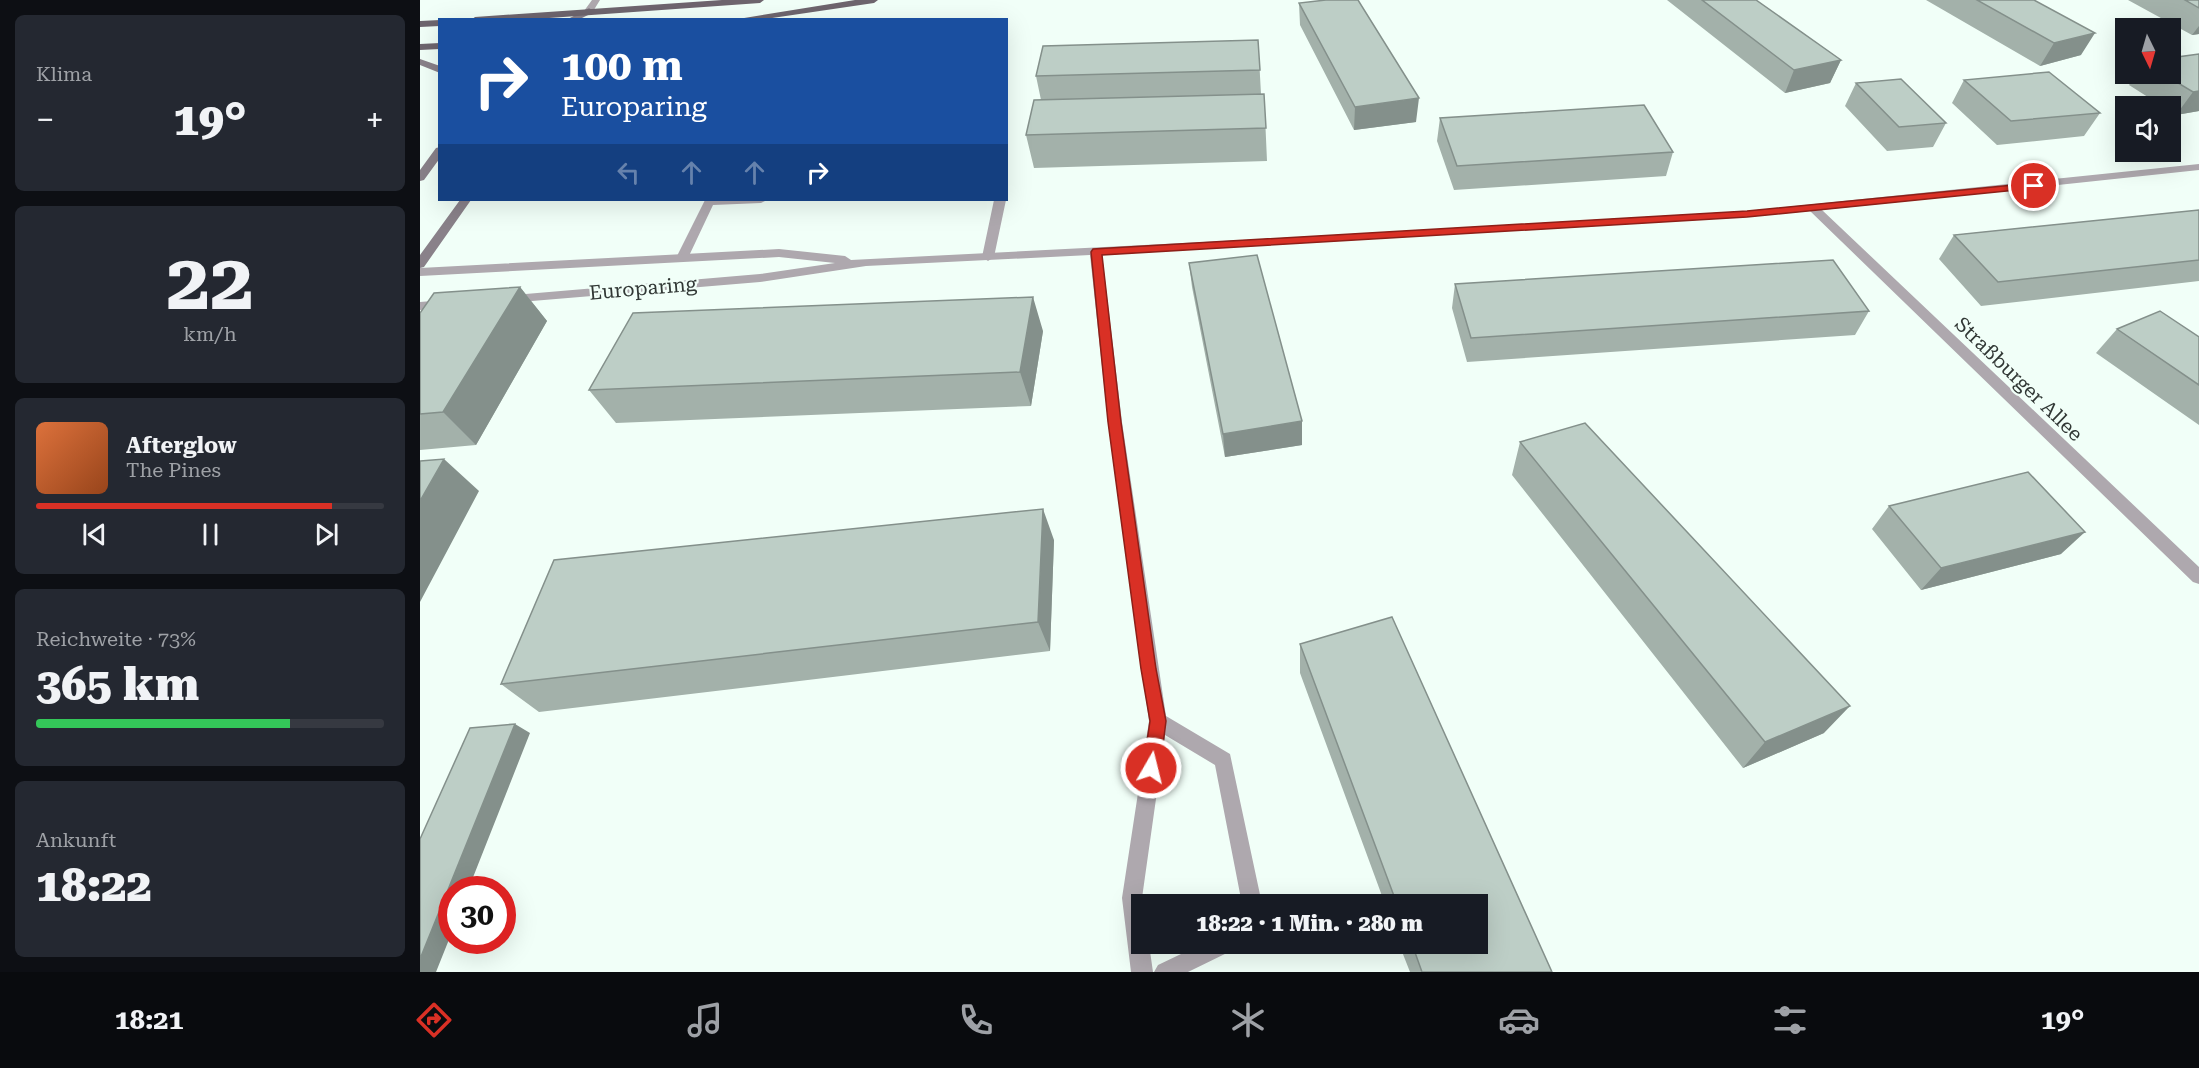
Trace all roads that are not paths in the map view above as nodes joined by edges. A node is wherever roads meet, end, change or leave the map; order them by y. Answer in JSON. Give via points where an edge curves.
{"nodes":[{"id":1,"x":596,"y":0,"type":"edge"},
{"id":2,"x":760,"y":0,"type":"edge"},
{"id":3,"x":874,"y":0,"type":"edge"},
{"id":4,"x":587,"y":15,"type":"edge"},
{"id":5,"x":520,"y":18,"type":"edge"},
{"id":6,"x":750,"y":18,"type":"edge"},
{"id":7,"x":438,"y":23,"type":"edge"},
{"id":8,"x":420,"y":24,"type":"edge"},
{"id":9,"x":438,"y":46,"type":"edge"},
{"id":10,"x":420,"y":47,"type":"edge"},
{"id":11,"x":420,"y":62,"type":"edge"},
{"id":12,"x":438,"y":69,"type":"edge"},
{"id":13,"x":438,"y":153,"type":"edge"},
{"id":14,"x":2199,"y":167,"type":"edge"},
{"id":15,"x":420,"y":178,"type":"edge"},
{"id":16,"x":464,"y":201,"type":"edge"},
{"id":17,"x":736,"y":201,"type":"edge"},
{"id":18,"x":1000,"y":201,"type":"edge"},
{"id":19,"x":1814,"y":208,"type":"junction"},
{"id":20,"x":1096,"y":252,"type":"junction"},
{"id":21,"x":988,"y":256,"type":"junction"},
{"id":22,"x":682,"y":258,"type":"junction"},
{"id":23,"x":866,"y":262,"type":"junction"},
{"id":24,"x":420,"y":264,"type":"edge"},
{"id":25,"x":420,"y":272,"type":"edge"},
{"id":26,"x":499,"y":300,"type":"edge"},
{"id":27,"x":463,"y":303,"type":"edge"},
{"id":28,"x":420,"y":306,"type":"edge"},
{"id":29,"x":2199,"y":577,"type":"edge"},
{"id":30,"x":1158,"y":721,"type":"junction"},
{"id":31,"x":1250,"y":894,"type":"edge"},
{"id":32,"x":1203,"y":954,"type":"edge"},
{"id":33,"x":1142,"y":972,"type":"edge"},
{"id":34,"x":1165,"y":972,"type":"edge"}],
"edges":[{"from":1,"to":4,"type":"street"},
{"from":2,"to":4,"type":"main road"},
{"from":3,"to":6,"type":"main road"},
{"from":4,"to":5,"type":"main road"},
{"from":7,"to":8,"type":"main road"},
{"from":9,"to":10,"type":"main road"},
{"from":11,"to":12,"type":"main road"},
{"from":13,"to":15,"type":"main road"},
{"from":14,"to":19,"type":"street","name":"Europaring"},
{"from":16,"to":24,"type":"main road"},
{"from":17,"to":22,"type":"street","via":[[710,202]]},
{"from":18,"to":21,"type":"street"},
{"from":19,"to":20,"type":"street","name":"Europaring"},
{"from":19,"to":29,"type":"street","name":"Straßburger Allee"},
{"from":20,"to":21,"type":"street","name":"Europaring"},
{"from":20,"to":30,"type":"street","via":[[1115,422]]},
{"from":21,"to":23,"type":"street","name":"Europaring"},
{"from":22,"to":23,"type":"street","name":"Europaring","via":[[779,253]]},
{"from":22,"to":25,"type":"street","name":"Europaring"},
{"from":23,"to":26,"type":"street","name":"Europaring","via":[[760,279]]},
{"from":27,"to":28,"type":"street"},
{"from":30,"to":31,"type":"street","via":[[1223,760]]},
{"from":30,"to":33,"type":"street","via":[[1132,898]]},
{"from":32,"to":34,"type":"street"}]}
